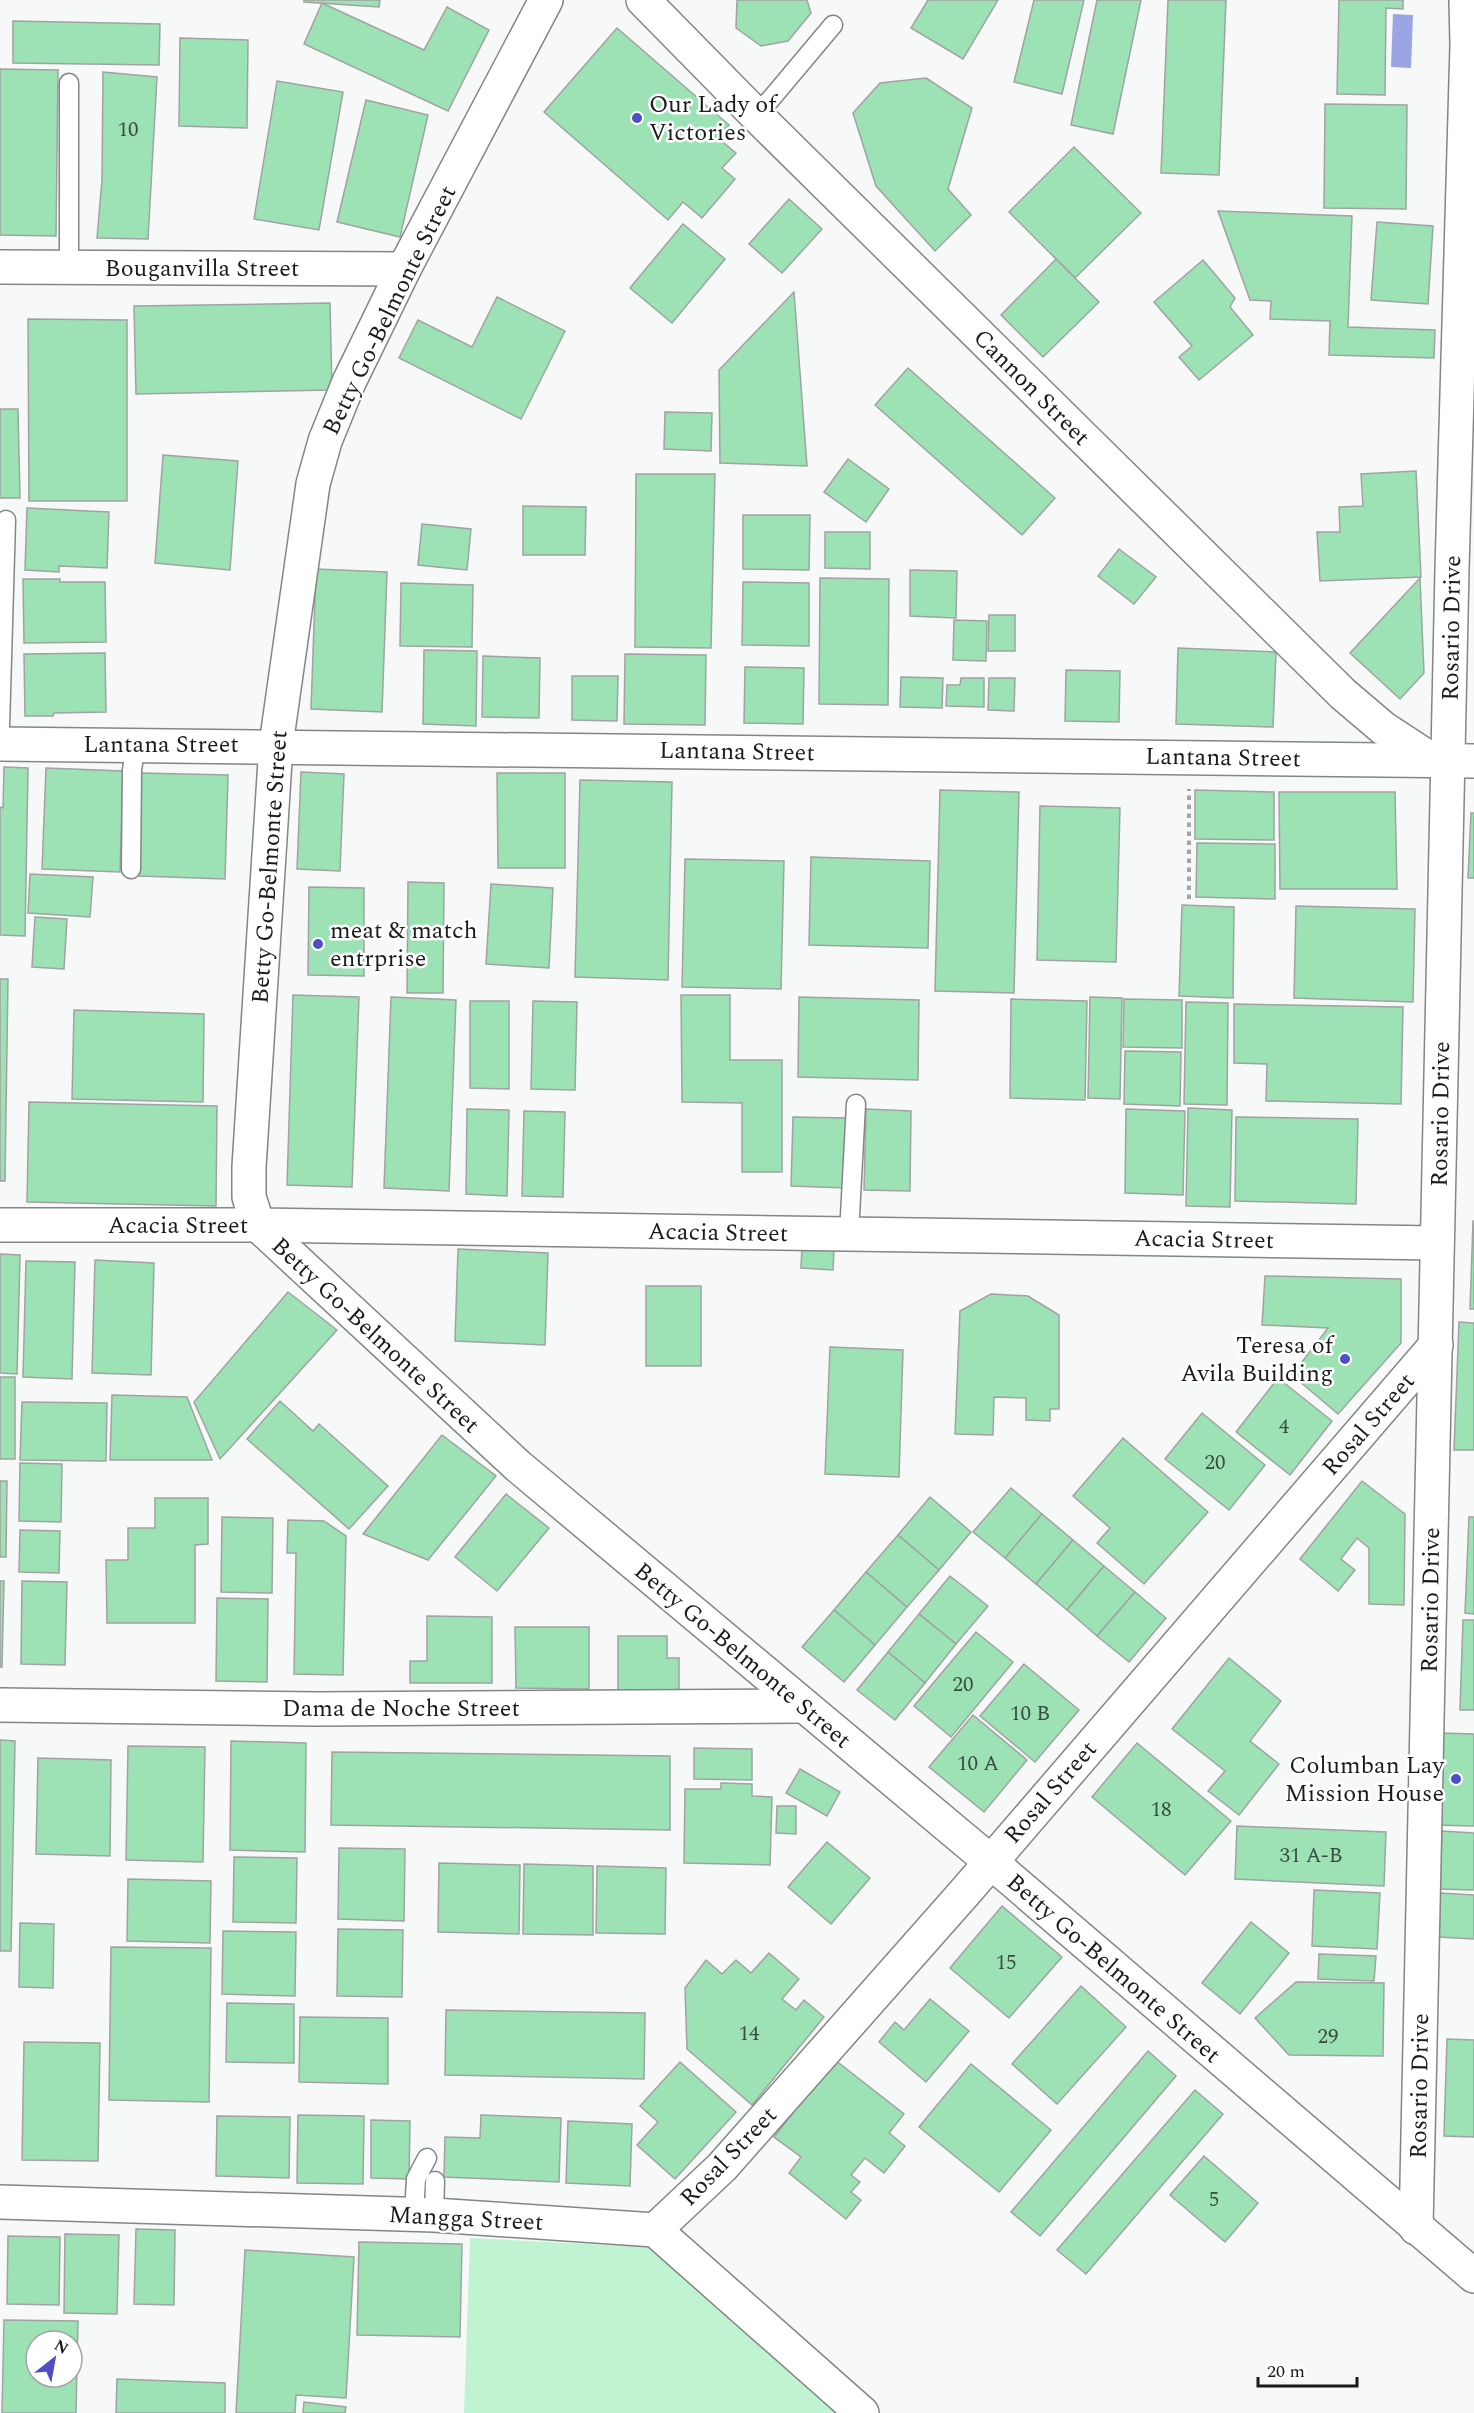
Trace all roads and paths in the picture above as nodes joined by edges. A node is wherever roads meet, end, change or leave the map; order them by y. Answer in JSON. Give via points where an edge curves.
{"nodes":[{"id":1,"x":546,"y":0,"type":"edge"},
{"id":2,"x":643,"y":0,"type":"edge"},
{"id":3,"x":1466,"y":0,"type":"edge"},
{"id":4,"x":833,"y":25,"type":"dead end"},
{"id":5,"x":1471,"y":45,"type":"edge"},
{"id":6,"x":69,"y":83,"type":"dead end"},
{"id":7,"x":755,"y":114,"type":"junction"},
{"id":8,"x":0,"y":267,"type":"edge"},
{"id":9,"x":69,"y":267,"type":"junction"},
{"id":10,"x":404,"y":269,"type":"junction"},
{"id":11,"x":1467,"y":274,"type":"edge"},
{"id":12,"x":6,"y":520,"type":"dead end"},
{"id":13,"x":0,"y":727,"type":"edge"},
{"id":14,"x":0,"y":744,"type":"edge"},
{"id":15,"x":136,"y":744,"type":"junction"},
{"id":16,"x":276,"y":745,"type":"junction"},
{"id":17,"x":1190,"y":756,"type":"junction"},
{"id":18,"x":1451,"y":760,"type":"edge"},
{"id":19,"x":131,"y":869,"type":"dead end"},
{"id":20,"x":1189,"y":899,"type":"dead end"},
{"id":21,"x":856,"y":1104,"type":"dead end"},
{"id":22,"x":0,"y":1225,"type":"edge"},
{"id":23,"x":258,"y":1225,"type":"junction"},
{"id":24,"x":849,"y":1234,"type":"junction"},
{"id":25,"x":1437,"y":1243,"type":"junction"},
{"id":26,"x":1436,"y":1345,"type":"junction"},
{"id":27,"x":0,"y":1705,"type":"edge"},
{"id":28,"x":802,"y":1706,"type":"junction"},
{"id":29,"x":991,"y":1862,"type":"junction"},
{"id":30,"x":427,"y":2158,"type":"dead end"},
{"id":31,"x":435,"y":2181,"type":"dead end"},
{"id":32,"x":0,"y":2202,"type":"edge"},
{"id":33,"x":424,"y":2215,"type":"junction"},
{"id":34,"x":1416,"y":2228,"type":"junction"},
{"id":35,"x":655,"y":2230,"type":"junction"},
{"id":36,"x":1474,"y":2277,"type":"edge"},
{"id":37,"x":862,"y":2413,"type":"edge"}],
"edges":[{"from":1,"to":10,"type":"street","name":"Betty Go-Belmonte Street"},
{"from":2,"to":7,"type":"street","name":"Cannon Street"},
{"from":3,"to":5,"type":"street","name":"Rosario Drive"},
{"from":4,"to":7,"type":"lane"},
{"from":5,"to":11,"type":"street","name":"Rosario Drive"},
{"from":6,"to":9,"type":"lane"},
{"from":7,"to":18,"type":"street","name":"Cannon Street","via":[[1343,694],[1383,728]]},
{"from":8,"to":9,"type":"street","name":"Bouganvilla Street"},
{"from":9,"to":10,"type":"street","name":"Bouganvilla Street"},
{"from":10,"to":16,"type":"street","name":"Betty Go-Belmonte Street","via":[[350,382],[316,473]]},
{"from":11,"to":18,"type":"street","name":"Rosario Drive"},
{"from":12,"to":13,"type":"lane"},
{"from":14,"to":15,"type":"street","name":"Lantana Street"},
{"from":15,"to":16,"type":"street","name":"Lantana Street"},
{"from":15,"to":19,"type":"lane"},
{"from":16,"to":17,"type":"street","name":"Lantana Street"},
{"from":16,"to":23,"type":"street","name":"Betty Go-Belmonte Street","via":[[249,1167],[249,1197]]},
{"from":17,"to":18,"type":"street","name":"Lantana Street"},
{"from":17,"to":20,"type":"path"},
{"from":18,"to":25,"type":"street","name":"Rosario Drive"},
{"from":21,"to":24,"type":"lane"},
{"from":22,"to":23,"type":"street","name":"Acacia Street"},
{"from":23,"to":24,"type":"street","name":"Acacia Street"},
{"from":23,"to":28,"type":"street","name":"Betty Go-Belmonte Street","via":[[518,1466]]},
{"from":24,"to":25,"type":"street","name":"Acacia Street"},
{"from":25,"to":26,"type":"street","name":"Rosario Drive"},
{"from":26,"to":29,"type":"street","name":"Rosal Street"},
{"from":26,"to":34,"type":"street","name":"Rosario Drive"},
{"from":27,"to":28,"type":"street","name":"Dama de Noche Street","via":[[317,1709]]},
{"from":28,"to":29,"type":"street","name":"Betty Go-Belmonte Street"},
{"from":29,"to":34,"type":"street","name":"Betty Go-Belmonte Street"},
{"from":29,"to":35,"type":"street","name":"Rosal Street","via":[[722,2167]]},
{"from":30,"to":33,"type":"lane","via":[[416,2179]]},
{"from":31,"to":33,"type":"lane"},
{"from":32,"to":33,"type":"street","name":"Mangga Street"},
{"from":33,"to":35,"type":"street","name":"Mangga Street"},
{"from":34,"to":36,"type":"street","name":"Betty Go-Belmonte Street"},
{"from":35,"to":37,"type":"street"}]}
